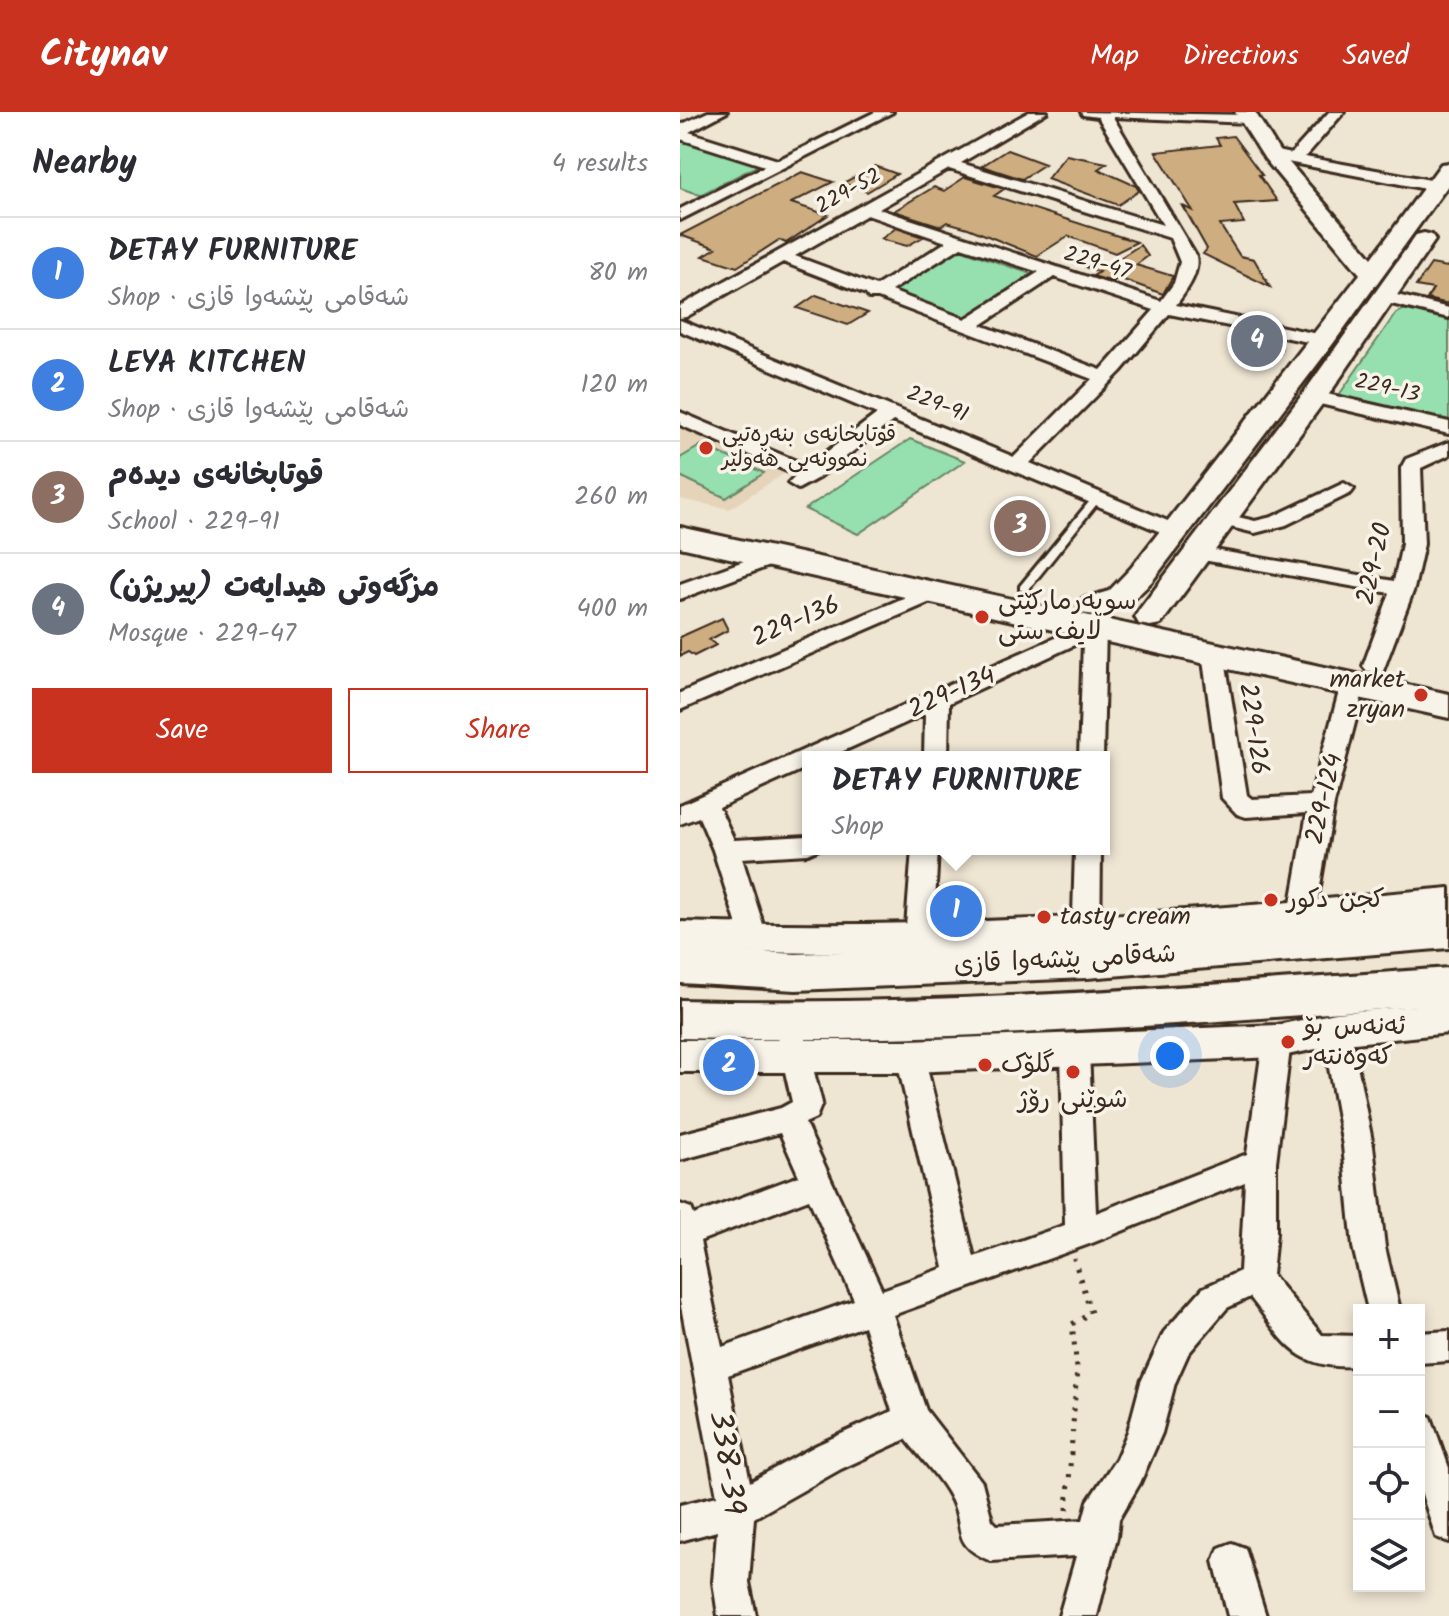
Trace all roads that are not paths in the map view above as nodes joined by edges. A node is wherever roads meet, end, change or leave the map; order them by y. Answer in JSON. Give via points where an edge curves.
{"nodes":[{"id":1,"x":690,"y":112,"type":"edge"},
{"id":2,"x":886,"y":112,"type":"edge"},
{"id":3,"x":1040,"y":112,"type":"edge"},
{"id":4,"x":1337,"y":112,"type":"edge"},
{"id":5,"x":1094,"y":113,"type":"edge"},
{"id":6,"x":714,"y":115,"type":"edge"},
{"id":7,"x":1246,"y":116,"type":"edge"},
{"id":8,"x":680,"y":132,"type":"edge"},
{"id":9,"x":1283,"y":157,"type":"junction"},
{"id":10,"x":946,"y":163,"type":"junction"},
{"id":11,"x":777,"y":165,"type":"junction"},
{"id":12,"x":1445,"y":186,"type":"edge"},
{"id":13,"x":680,"y":193,"type":"edge"},
{"id":14,"x":706,"y":202,"type":"junction"},
{"id":15,"x":864,"y":209,"type":"junction"},
{"id":16,"x":680,"y":215,"type":"edge"},
{"id":17,"x":1174,"y":234,"type":"junction"},
{"id":18,"x":957,"y":242,"type":"junction"},
{"id":19,"x":781,"y":256,"type":"junction"},
{"id":20,"x":1051,"y":272,"type":"junction"},
{"id":21,"x":1371,"y":272,"type":"junction"},
{"id":22,"x":875,"y":294,"type":"junction"},
{"id":23,"x":1385,"y":297,"type":"junction"},
{"id":24,"x":1164,"y":308,"type":"junction"},
{"id":25,"x":680,"y":313,"type":"edge"},
{"id":26,"x":1449,"y":313,"type":"edge"},
{"id":27,"x":680,"y":325,"type":"edge"},
{"id":28,"x":965,"y":327,"type":"junction"},
{"id":29,"x":1323,"y":340,"type":"junction"},
{"id":30,"x":1104,"y":377,"type":"junction"},
{"id":31,"x":1277,"y":399,"type":"junction"},
{"id":32,"x":1310,"y":402,"type":"junction"},
{"id":33,"x":892,"y":412,"type":"junction"},
{"id":34,"x":680,"y":418,"type":"edge"},
{"id":35,"x":1449,"y":428,"type":"edge"},
{"id":36,"x":1449,"y":448,"type":"edge"},
{"id":37,"x":1018,"y":464,"type":"junction"},
{"id":38,"x":1344,"y":489,"type":"dead end"},
{"id":39,"x":1097,"y":498,"type":"junction"},
{"id":40,"x":680,"y":515,"type":"edge"},
{"id":41,"x":1221,"y":519,"type":"junction"},
{"id":42,"x":1175,"y":531,"type":"junction"},
{"id":43,"x":680,"y":537,"type":"edge"},
{"id":44,"x":1197,"y":553,"type":"junction"},
{"id":45,"x":769,"y":558,"type":"junction"},
{"id":46,"x":1142,"y":574,"type":"junction"},
{"id":47,"x":1174,"y":583,"type":"junction"},
{"id":48,"x":1024,"y":588,"type":"junction"},
{"id":49,"x":1403,"y":589,"type":"junction"},
{"id":50,"x":680,"y":592,"type":"edge"},
{"id":51,"x":934,"y":592,"type":"junction"},
{"id":52,"x":1094,"y":616,"type":"junction"},
{"id":53,"x":1150,"y":617,"type":"junction"},
{"id":54,"x":1213,"y":653,"type":"junction"},
{"id":55,"x":1364,"y":675,"type":"junction"},
{"id":56,"x":1449,"y":682,"type":"edge"},
{"id":57,"x":937,"y":700,"type":"junction"},
{"id":58,"x":680,"y":702,"type":"edge"},
{"id":59,"x":1449,"y":706,"type":"edge"},
{"id":60,"x":822,"y":751,"type":"edge"},
{"id":61,"x":936,"y":751,"type":"edge"},
{"id":62,"x":1091,"y":751,"type":"edge"},
{"id":63,"x":802,"y":760,"type":"edge"},
{"id":64,"x":705,"y":803,"type":"junction"},
{"id":65,"x":1321,"y":804,"type":"junction"},
{"id":66,"x":680,"y":815,"type":"edge"},
{"id":67,"x":802,"y":845,"type":"edge"},
{"id":68,"x":726,"y":850,"type":"junction"},
{"id":69,"x":925,"y":855,"type":"edge"},
{"id":70,"x":1088,"y":855,"type":"edge"},
{"id":71,"x":1449,"y":902,"type":"edge"},
{"id":72,"x":1302,"y":915,"type":"junction"},
{"id":73,"x":1363,"y":925,"type":"junction"},
{"id":74,"x":1449,"y":931,"type":"edge"},
{"id":75,"x":680,"y":936,"type":"edge"},
{"id":76,"x":754,"y":940,"type":"junction"},
{"id":77,"x":919,"y":940,"type":"junction"},
{"id":78,"x":1144,"y":942,"type":"junction"},
{"id":79,"x":1086,"y":946,"type":"junction"},
{"id":80,"x":680,"y":965,"type":"edge"},
{"id":81,"x":1438,"y":998,"type":"edge"},
{"id":82,"x":680,"y":1019,"type":"edge"},
{"id":83,"x":1353,"y":1028,"type":"junction"},
{"id":84,"x":1120,"y":1029,"type":"junction"},
{"id":85,"x":792,"y":1039,"type":"junction"},
{"id":86,"x":1277,"y":1041,"type":"junction"},
{"id":87,"x":1075,"y":1051,"type":"junction"},
{"id":88,"x":680,"y":1056,"type":"edge"},
{"id":89,"x":910,"y":1056,"type":"junction"},
{"id":90,"x":788,"y":1118,"type":"junction"},
{"id":91,"x":680,"y":1147,"type":"edge"},
{"id":92,"x":1261,"y":1162,"type":"junction"},
{"id":93,"x":817,"y":1182,"type":"junction"},
{"id":94,"x":681,"y":1229,"type":"edge"},
{"id":95,"x":1081,"y":1233,"type":"junction"},
{"id":96,"x":962,"y":1276,"type":"junction"},
{"id":97,"x":1255,"y":1279,"type":"junction"},
{"id":98,"x":1383,"y":1304,"type":"edge"},
{"id":99,"x":874,"y":1307,"type":"junction"},
{"id":100,"x":1449,"y":1346,"type":"edge"},
{"id":101,"x":1425,"y":1348,"type":"edge"},
{"id":102,"x":1353,"y":1351,"type":"edge"},
{"id":103,"x":711,"y":1366,"type":"junction"},
{"id":104,"x":912,"y":1419,"type":"junction"},
{"id":105,"x":1425,"y":1447,"type":"edge"},
{"id":106,"x":737,"y":1508,"type":"junction"},
{"id":107,"x":1448,"y":1517,"type":"edge"},
{"id":108,"x":680,"y":1523,"type":"edge"},
{"id":109,"x":1086,"y":1538,"type":"junction"},
{"id":110,"x":1232,"y":1561,"type":"dead end"},
{"id":111,"x":737,"y":1616,"type":"edge"},
{"id":112,"x":1078,"y":1616,"type":"edge"},
{"id":113,"x":1247,"y":1616,"type":"edge"}],
"edges":[{"from":1,"to":6,"type":"street"},
{"from":2,"to":11,"type":"street"},
{"from":3,"to":10,"type":"street","name":"229-52"},
{"from":4,"to":9,"type":"street"},
{"from":5,"to":7,"type":"street"},
{"from":5,"to":17,"type":"street"},
{"from":6,"to":8,"type":"street"},
{"from":7,"to":9,"type":"street"},
{"from":8,"to":11,"type":"street"},
{"from":9,"to":12,"type":"street"},
{"from":9,"to":21,"type":"street"},
{"from":10,"to":15,"type":"street","name":"229-52"},
{"from":10,"to":17,"type":"street"},
{"from":11,"to":14,"type":"street"},
{"from":12,"to":21,"type":"street"},
{"from":12,"to":23,"type":"street"},
{"from":13,"to":14,"type":"street"},
{"from":14,"to":16,"type":"street"},
{"from":15,"to":18,"type":"street","name":"229-47"},
{"from":15,"to":19,"type":"street","name":"229-52"},
{"from":17,"to":24,"type":"street","via":[[1189,265]]},
{"from":18,"to":20,"type":"street","name":"229-47"},
{"from":18,"to":22,"type":"street"},
{"from":19,"to":22,"type":"street"},
{"from":19,"to":25,"type":"street","name":"229-52"},
{"from":20,"to":24,"type":"street","name":"229-47"},
{"from":20,"to":28,"type":"street"},
{"from":21,"to":29,"type":"street"},
{"from":22,"to":28,"type":"street"},
{"from":23,"to":26,"type":"street"},
{"from":23,"to":32,"type":"street"},
{"from":24,"to":29,"type":"street","name":"229-47"},
{"from":24,"to":30,"type":"street"},
{"from":27,"to":33,"type":"street","name":"229-91"},
{"from":28,"to":30,"type":"street"},
{"from":29,"to":31,"type":"street"},
{"from":30,"to":37,"type":"street"},
{"from":31,"to":32,"type":"street"},
{"from":31,"to":42,"type":"street"},
{"from":32,"to":35,"type":"street","name":"229-13"},
{"from":32,"to":41,"type":"street"},
{"from":33,"to":34,"type":"street","via":[[803,479]]},
{"from":33,"to":37,"type":"street","name":"229-91"},
{"from":36,"to":49,"type":"street","name":"229-20","via":[[1411,468],[1413,544]]},
{"from":37,"to":39,"type":"street","name":"229-91"},
{"from":38,"to":41,"type":"street","via":[[1255,527]]},
{"from":39,"to":42,"type":"street","name":"229-91"},
{"from":39,"to":48,"type":"lane"},
{"from":40,"to":48,"type":"main road"},
{"from":41,"to":44,"type":"street"},
{"from":42,"to":46,"type":"street"},
{"from":43,"to":45,"type":"main road"},
{"from":44,"to":47,"type":"street"},
{"from":44,"to":49,"type":"street"},
{"from":45,"to":50,"type":"street"},
{"from":45,"to":51,"type":"main road"},
{"from":46,"to":47,"type":"street","via":[[1154,587]]},
{"from":46,"to":52,"type":"street"},
{"from":47,"to":53,"type":"street"},
{"from":48,"to":52,"type":"main road"},
{"from":49,"to":55,"type":"street","name":"229-20"},
{"from":51,"to":52,"type":"main road"},
{"from":51,"to":58,"type":"street","name":"229-136"},
{"from":52,"to":53,"type":"main road"},
{"from":52,"to":54,"type":"main road"},
{"from":52,"to":57,"type":"street","name":"229-134"},
{"from":52,"to":62,"type":"street"},
{"from":53,"to":55,"type":"main road"},
{"from":54,"to":55,"type":"main road"},
{"from":54,"to":65,"type":"street","name":"229-126","via":[[1235,798],[1246,808]]},
{"from":55,"to":56,"type":"main road"},
{"from":55,"to":59,"type":"main road"},
{"from":55,"to":65,"type":"street","name":"229-124"},
{"from":57,"to":60,"type":"street","name":"229-134"},
{"from":57,"to":61,"type":"street"},
{"from":63,"to":64,"type":"street","name":"229-134"},
{"from":64,"to":66,"type":"street","name":"229-134"},
{"from":64,"to":68,"type":"street"},
{"from":65,"to":72,"type":"street","name":"229-124"},
{"from":67,"to":68,"type":"street"},
{"from":68,"to":76,"type":"street"},
{"from":69,"to":77,"type":"street"},
{"from":70,"to":79,"type":"street"},
{"from":71,"to":73,"type":"street"},
{"from":72,"to":73,"type":"street"},
{"from":72,"to":78,"type":"street"},
{"from":73,"to":74,"type":"highway","name":"شەقامی پێشەوا قازی"},
{"from":73,"to":78,"type":"highway","name":"شەقامی پێشەوا قازی"},
{"from":75,"to":76,"type":"street"},
{"from":76,"to":77,"type":"street"},
{"from":77,"to":79,"type":"street"},
{"from":78,"to":79,"type":"highway","name":"شەقامی پێشەوا قازی"},
{"from":79,"to":80,"type":"highway","name":"شەقامی پێشەوا قازی","via":[[796,972]]},
{"from":81,"to":83,"type":"highway"},
{"from":81,"to":84,"type":"highway","name":"شەقامی پێشەوا قازی"},
{"from":82,"to":85,"type":"highway","name":"شەقامی پێشەوا قازی"},
{"from":83,"to":86,"type":"street"},
{"from":83,"to":98,"type":"street","via":[[1358,1146],[1369,1247]]},
{"from":84,"to":85,"type":"highway","name":"شەقامی پێشەوا قازی","via":[[1035,1016]]},
{"from":84,"to":86,"type":"street"},
{"from":84,"to":87,"type":"street"},
{"from":85,"to":88,"type":"street"},
{"from":85,"to":89,"type":"street"},
{"from":85,"to":90,"type":"street","via":[[807,1103]]},
{"from":86,"to":92,"type":"street"},
{"from":87,"to":89,"type":"street"},
{"from":87,"to":95,"type":"street"},
{"from":89,"to":96,"type":"street"},
{"from":90,"to":91,"type":"street"},
{"from":90,"to":93,"type":"street"},
{"from":92,"to":95,"type":"street"},
{"from":92,"to":97,"type":"street"},
{"from":93,"to":94,"type":"street"},
{"from":93,"to":99,"type":"street"},
{"from":94,"to":103,"type":"street","name":"338-39"},
{"from":95,"to":96,"type":"street"},
{"from":96,"to":99,"type":"street"},
{"from":97,"to":102,"type":"street","via":[[1314,1349]]},
{"from":97,"to":109,"type":"street","via":[[1215,1298],[1176,1343],[1128,1471]]},
{"from":99,"to":103,"type":"street"},
{"from":99,"to":104,"type":"street"},
{"from":100,"to":101,"type":"street"},
{"from":103,"to":106,"type":"street","name":"338-39"},
{"from":104,"to":106,"type":"street"},
{"from":104,"to":109,"type":"street","via":[[969,1494],[976,1530],[991,1543]]},
{"from":105,"to":107,"type":"street"},
{"from":106,"to":108,"type":"street"},
{"from":106,"to":111,"type":"street","name":"338-39","via":[[731,1582]]},
{"from":109,"to":112,"type":"street"},
{"from":110,"to":113,"type":"street"}]}
